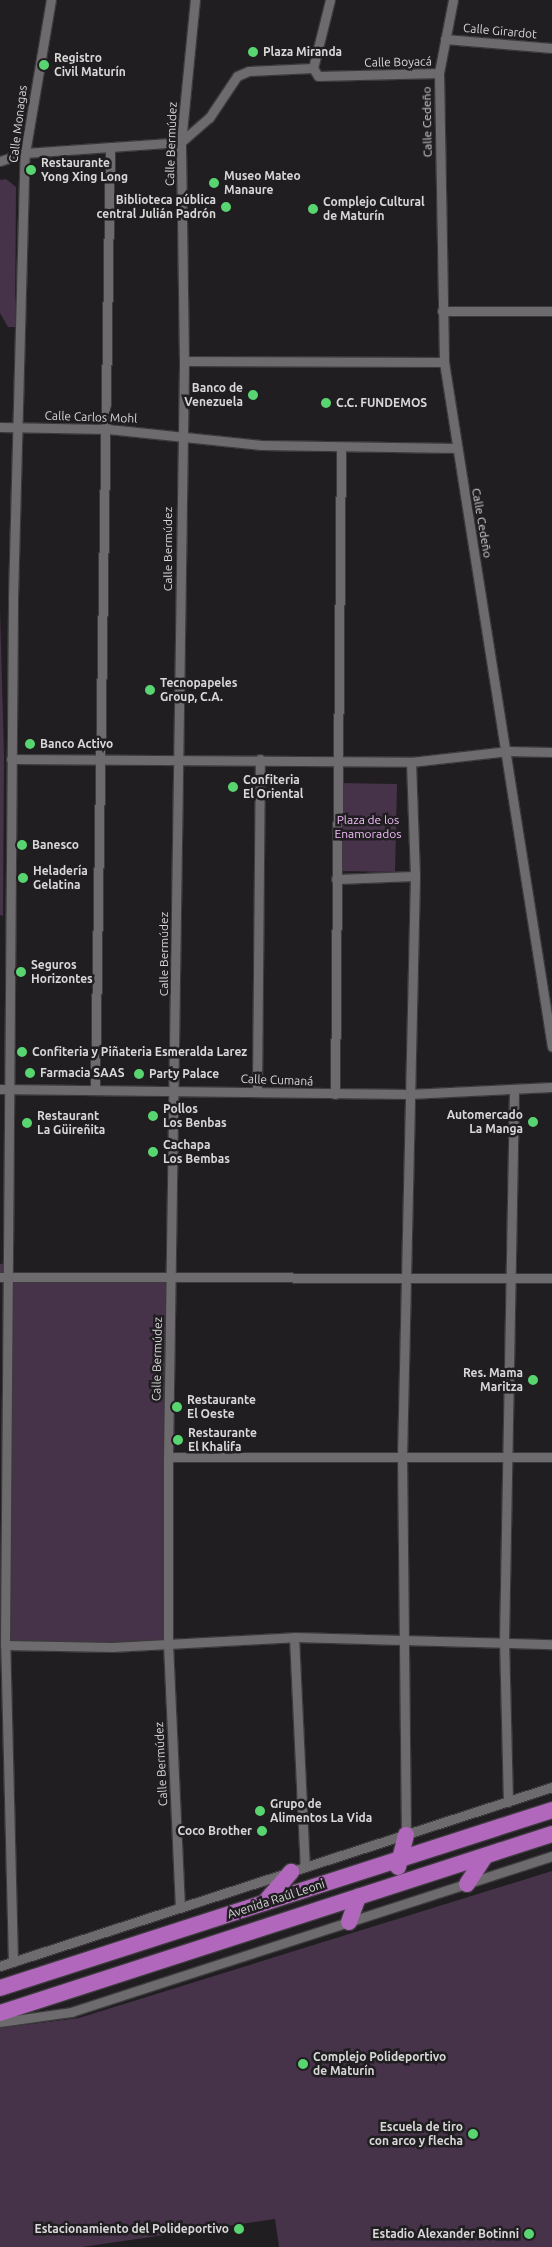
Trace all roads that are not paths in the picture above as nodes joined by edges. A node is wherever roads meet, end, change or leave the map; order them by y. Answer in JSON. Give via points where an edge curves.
{"nodes":[{"id":1,"x":51,"y":0,"type":"edge"},
{"id":2,"x":195,"y":0,"type":"edge"},
{"id":3,"x":330,"y":0,"type":"edge"},
{"id":4,"x":453,"y":0,"type":"edge"},
{"id":5,"x":445,"y":39,"type":"junction"},
{"id":6,"x":552,"y":48,"type":"edge"},
{"id":7,"x":313,"y":68,"type":"junction"},
{"id":8,"x":439,"y":73,"type":"junction"},
{"id":9,"x":181,"y":142,"type":"junction"},
{"id":10,"x":110,"y":147,"type":"junction"},
{"id":11,"x":25,"y":153,"type":"junction"},
{"id":12,"x":0,"y":161,"type":"edge"},
{"id":13,"x":442,"y":311,"type":"junction"},
{"id":14,"x":552,"y":311,"type":"edge"},
{"id":15,"x":184,"y":361,"type":"junction"},
{"id":16,"x":444,"y":362,"type":"junction"},
{"id":17,"x":0,"y":427,"type":"edge"},
{"id":18,"x":20,"y":427,"type":"junction"},
{"id":19,"x":108,"y":429,"type":"junction"},
{"id":20,"x":180,"y":436,"type":"junction"},
{"id":21,"x":341,"y":447,"type":"junction"},
{"id":22,"x":457,"y":448,"type":"junction"},
{"id":23,"x":508,"y":751,"type":"junction"},
{"id":24,"x":552,"y":752,"type":"edge"},
{"id":25,"x":11,"y":759,"type":"junction"},
{"id":26,"x":260,"y":759,"type":"junction"},
{"id":27,"x":97,"y":760,"type":"junction"},
{"id":28,"x":177,"y":760,"type":"junction"},
{"id":29,"x":337,"y":762,"type":"junction"},
{"id":30,"x":411,"y":762,"type":"junction"},
{"id":31,"x":415,"y":876,"type":"junction"},
{"id":32,"x":336,"y":879,"type":"junction"},
{"id":33,"x":552,"y":1048,"type":"edge"},
{"id":34,"x":552,"y":1087,"type":"edge"},
{"id":35,"x":0,"y":1089,"type":"edge"},
{"id":36,"x":10,"y":1089,"type":"junction"},
{"id":37,"x":95,"y":1089,"type":"junction"},
{"id":38,"x":175,"y":1090,"type":"junction"},
{"id":39,"x":258,"y":1091,"type":"junction"},
{"id":40,"x":514,"y":1091,"type":"junction"},
{"id":41,"x":335,"y":1094,"type":"junction"},
{"id":42,"x":409,"y":1094,"type":"junction"},
{"id":43,"x":405,"y":1276,"type":"junction"},
{"id":44,"x":4,"y":1277,"type":"edge"},
{"id":45,"x":509,"y":1278,"type":"junction"},
{"id":46,"x":552,"y":1278,"type":"edge"},
{"id":47,"x":170,"y":1280,"type":"junction"},
{"id":48,"x":168,"y":1457,"type":"junction"},
{"id":49,"x":507,"y":1457,"type":"junction"},
{"id":50,"x":552,"y":1457,"type":"edge"},
{"id":51,"x":402,"y":1458,"type":"junction"},
{"id":52,"x":294,"y":1638,"type":"junction"},
{"id":53,"x":401,"y":1640,"type":"junction"},
{"id":54,"x":504,"y":1642,"type":"junction"},
{"id":55,"x":552,"y":1644,"type":"edge"},
{"id":56,"x":4,"y":1645,"type":"junction"},
{"id":57,"x":168,"y":1645,"type":"junction"},
{"id":58,"x":552,"y":1787,"type":"edge"},
{"id":59,"x":508,"y":1802,"type":"junction"},
{"id":60,"x":552,"y":1810,"type":"edge"},
{"id":61,"x":552,"y":1834,"type":"edge"},
{"id":62,"x":406,"y":1835,"type":"junction"},
{"id":63,"x":485,"y":1856,"type":"junction"},
{"id":64,"x":552,"y":1856,"type":"edge"},
{"id":65,"x":402,"y":1858,"type":"junction"},
{"id":66,"x":298,"y":1870,"type":"junction"},
{"id":67,"x":467,"y":1884,"type":"junction"},
{"id":68,"x":388,"y":1887,"type":"junction"},
{"id":69,"x":358,"y":1897,"type":"junction"},
{"id":70,"x":264,"y":1903,"type":"junction"},
{"id":71,"x":180,"y":1908,"type":"junction"},
{"id":72,"x":349,"y":1922,"type":"junction"},
{"id":73,"x":13,"y":1962,"type":"junction"},
{"id":74,"x":0,"y":1966,"type":"edge"},
{"id":75,"x":0,"y":1988,"type":"edge"},
{"id":76,"x":0,"y":2013,"type":"edge"},
{"id":77,"x":0,"y":2022,"type":"edge"}],
"edges":[{"from":1,"to":11,"type":"street","name":"Calle Monagas"},
{"from":2,"to":9,"type":"street","name":"Calle Bermúdez"},
{"from":3,"to":7,"type":"street"},
{"from":4,"to":5,"type":"street","name":"Calle Cedeño"},
{"from":5,"to":6,"type":"street","name":"Calle Girardot"},
{"from":5,"to":8,"type":"street","name":"Calle Cedeño"},
{"from":7,"to":8,"type":"street","name":"Calle Boyacá","via":[[318,76]]},
{"from":7,"to":9,"type":"street","via":[[249,71],[237,76],[209,118]]},
{"from":8,"to":13,"type":"street","name":"Calle Cedeño"},
{"from":9,"to":10,"type":"street"},
{"from":9,"to":15,"type":"street","name":"Calle Bermúdez"},
{"from":10,"to":11,"type":"street"},
{"from":10,"to":19,"type":"street"},
{"from":11,"to":12,"type":"street"},
{"from":11,"to":18,"type":"street","name":"Calle Monagas"},
{"from":13,"to":14,"type":"street"},
{"from":13,"to":16,"type":"street","name":"Calle Cedeño"},
{"from":15,"to":16,"type":"street"},
{"from":15,"to":20,"type":"street","name":"Calle Bermúdez"},
{"from":16,"to":22,"type":"street","name":"Calle Cedeño"},
{"from":17,"to":18,"type":"street","name":"Calle Carlos Mohl"},
{"from":18,"to":19,"type":"street","name":"Calle Carlos Mohl"},
{"from":18,"to":25,"type":"street","name":"Calle Monagas"},
{"from":19,"to":20,"type":"street","name":"Calle Carlos Mohl"},
{"from":19,"to":27,"type":"street"},
{"from":20,"to":21,"type":"street","name":"Calle Carlos Mohl","via":[[261,446]]},
{"from":20,"to":28,"type":"street","name":"Calle Bermúdez"},
{"from":21,"to":22,"type":"street","name":"Calle Carlos Mohl"},
{"from":21,"to":29,"type":"street"},
{"from":22,"to":23,"type":"street","name":"Calle Cedeño"},
{"from":23,"to":24,"type":"street"},
{"from":23,"to":30,"type":"street"},
{"from":23,"to":33,"type":"street","name":"Calle Cedeño"},
{"from":25,"to":27,"type":"street"},
{"from":25,"to":36,"type":"street","name":"Calle Monagas"},
{"from":26,"to":28,"type":"street"},
{"from":26,"to":29,"type":"street"},
{"from":26,"to":39,"type":"street"},
{"from":27,"to":28,"type":"street"},
{"from":27,"to":37,"type":"street"},
{"from":28,"to":38,"type":"street","name":"Calle Bermúdez"},
{"from":29,"to":30,"type":"street"},
{"from":29,"to":32,"type":"street"},
{"from":30,"to":31,"type":"street"},
{"from":31,"to":32,"type":"street"},
{"from":31,"to":42,"type":"street"},
{"from":32,"to":41,"type":"street"},
{"from":34,"to":40,"type":"street","name":"Calle Cumaná"},
{"from":35,"to":36,"type":"street","name":"Calle Cumaná"},
{"from":36,"to":37,"type":"street","name":"Calle Cumaná"},
{"from":36,"to":44,"type":"street","name":"Calle Monagas"},
{"from":37,"to":38,"type":"street","name":"Calle Cumaná"},
{"from":38,"to":39,"type":"street","name":"Calle Cumaná"},
{"from":38,"to":47,"type":"street","name":"Calle Bermúdez"},
{"from":39,"to":41,"type":"street","name":"Calle Cumaná"},
{"from":40,"to":42,"type":"street","name":"Calle Cumaná"},
{"from":40,"to":45,"type":"street"},
{"from":41,"to":42,"type":"street","name":"Calle Cumaná"},
{"from":42,"to":43,"type":"street"},
{"from":43,"to":45,"type":"street"},
{"from":43,"to":47,"type":"street"},
{"from":43,"to":51,"type":"street"},
{"from":44,"to":47,"type":"street"},
{"from":44,"to":56,"type":"street","name":"Calle Monagas"},
{"from":45,"to":46,"type":"street"},
{"from":45,"to":49,"type":"street"},
{"from":47,"to":48,"type":"street","name":"Calle Bermúdez"},
{"from":48,"to":51,"type":"street"},
{"from":48,"to":57,"type":"street","name":"Calle Bermúdez"},
{"from":49,"to":50,"type":"street"},
{"from":49,"to":51,"type":"street"},
{"from":49,"to":54,"type":"street"},
{"from":51,"to":53,"type":"street"},
{"from":52,"to":53,"type":"street"},
{"from":52,"to":57,"type":"street"},
{"from":52,"to":66,"type":"street"},
{"from":53,"to":54,"type":"street"},
{"from":53,"to":62,"type":"street"},
{"from":54,"to":55,"type":"street"},
{"from":54,"to":59,"type":"street"},
{"from":56,"to":57,"type":"street"},
{"from":56,"to":73,"type":"street","name":"Calle Monagas"},
{"from":57,"to":71,"type":"street","name":"Calle Bermúdez"},
{"from":58,"to":59,"type":"street","name":"Avenida Raúl Leoni"},
{"from":59,"to":62,"type":"street","name":"Avenida Raúl Leoni"},
{"from":60,"to":65,"type":"highway","name":"Avenida Raúl Leoni"},
{"from":61,"to":63,"type":"highway","name":"Avenida Raúl Leoni"},
{"from":62,"to":65,"type":"highway"},
{"from":62,"to":66,"type":"street","name":"Avenida Raúl Leoni"},
{"from":63,"to":67,"type":"highway"},
{"from":63,"to":68,"type":"highway","name":"Avenida Raúl Leoni"},
{"from":64,"to":67,"type":"street"},
{"from":65,"to":68,"type":"highway"},
{"from":65,"to":70,"type":"highway","name":"Avenida Raúl Leoni"},
{"from":66,"to":70,"type":"highway"},
{"from":66,"to":71,"type":"street","name":"Avenida Raúl Leoni"},
{"from":67,"to":72,"type":"street"},
{"from":68,"to":69,"type":"highway","name":"Avenida Raúl Leoni"},
{"from":69,"to":72,"type":"highway"},
{"from":69,"to":76,"type":"highway","name":"Avenida Raúl Leoni"},
{"from":70,"to":75,"type":"highway","name":"Avenida Raúl Leoni"},
{"from":71,"to":73,"type":"street","name":"Avenida Raúl Leoni"},
{"from":72,"to":77,"type":"street","via":[[62,2015]]},
{"from":73,"to":74,"type":"street","name":"Avenida Raúl Leoni"}]}
